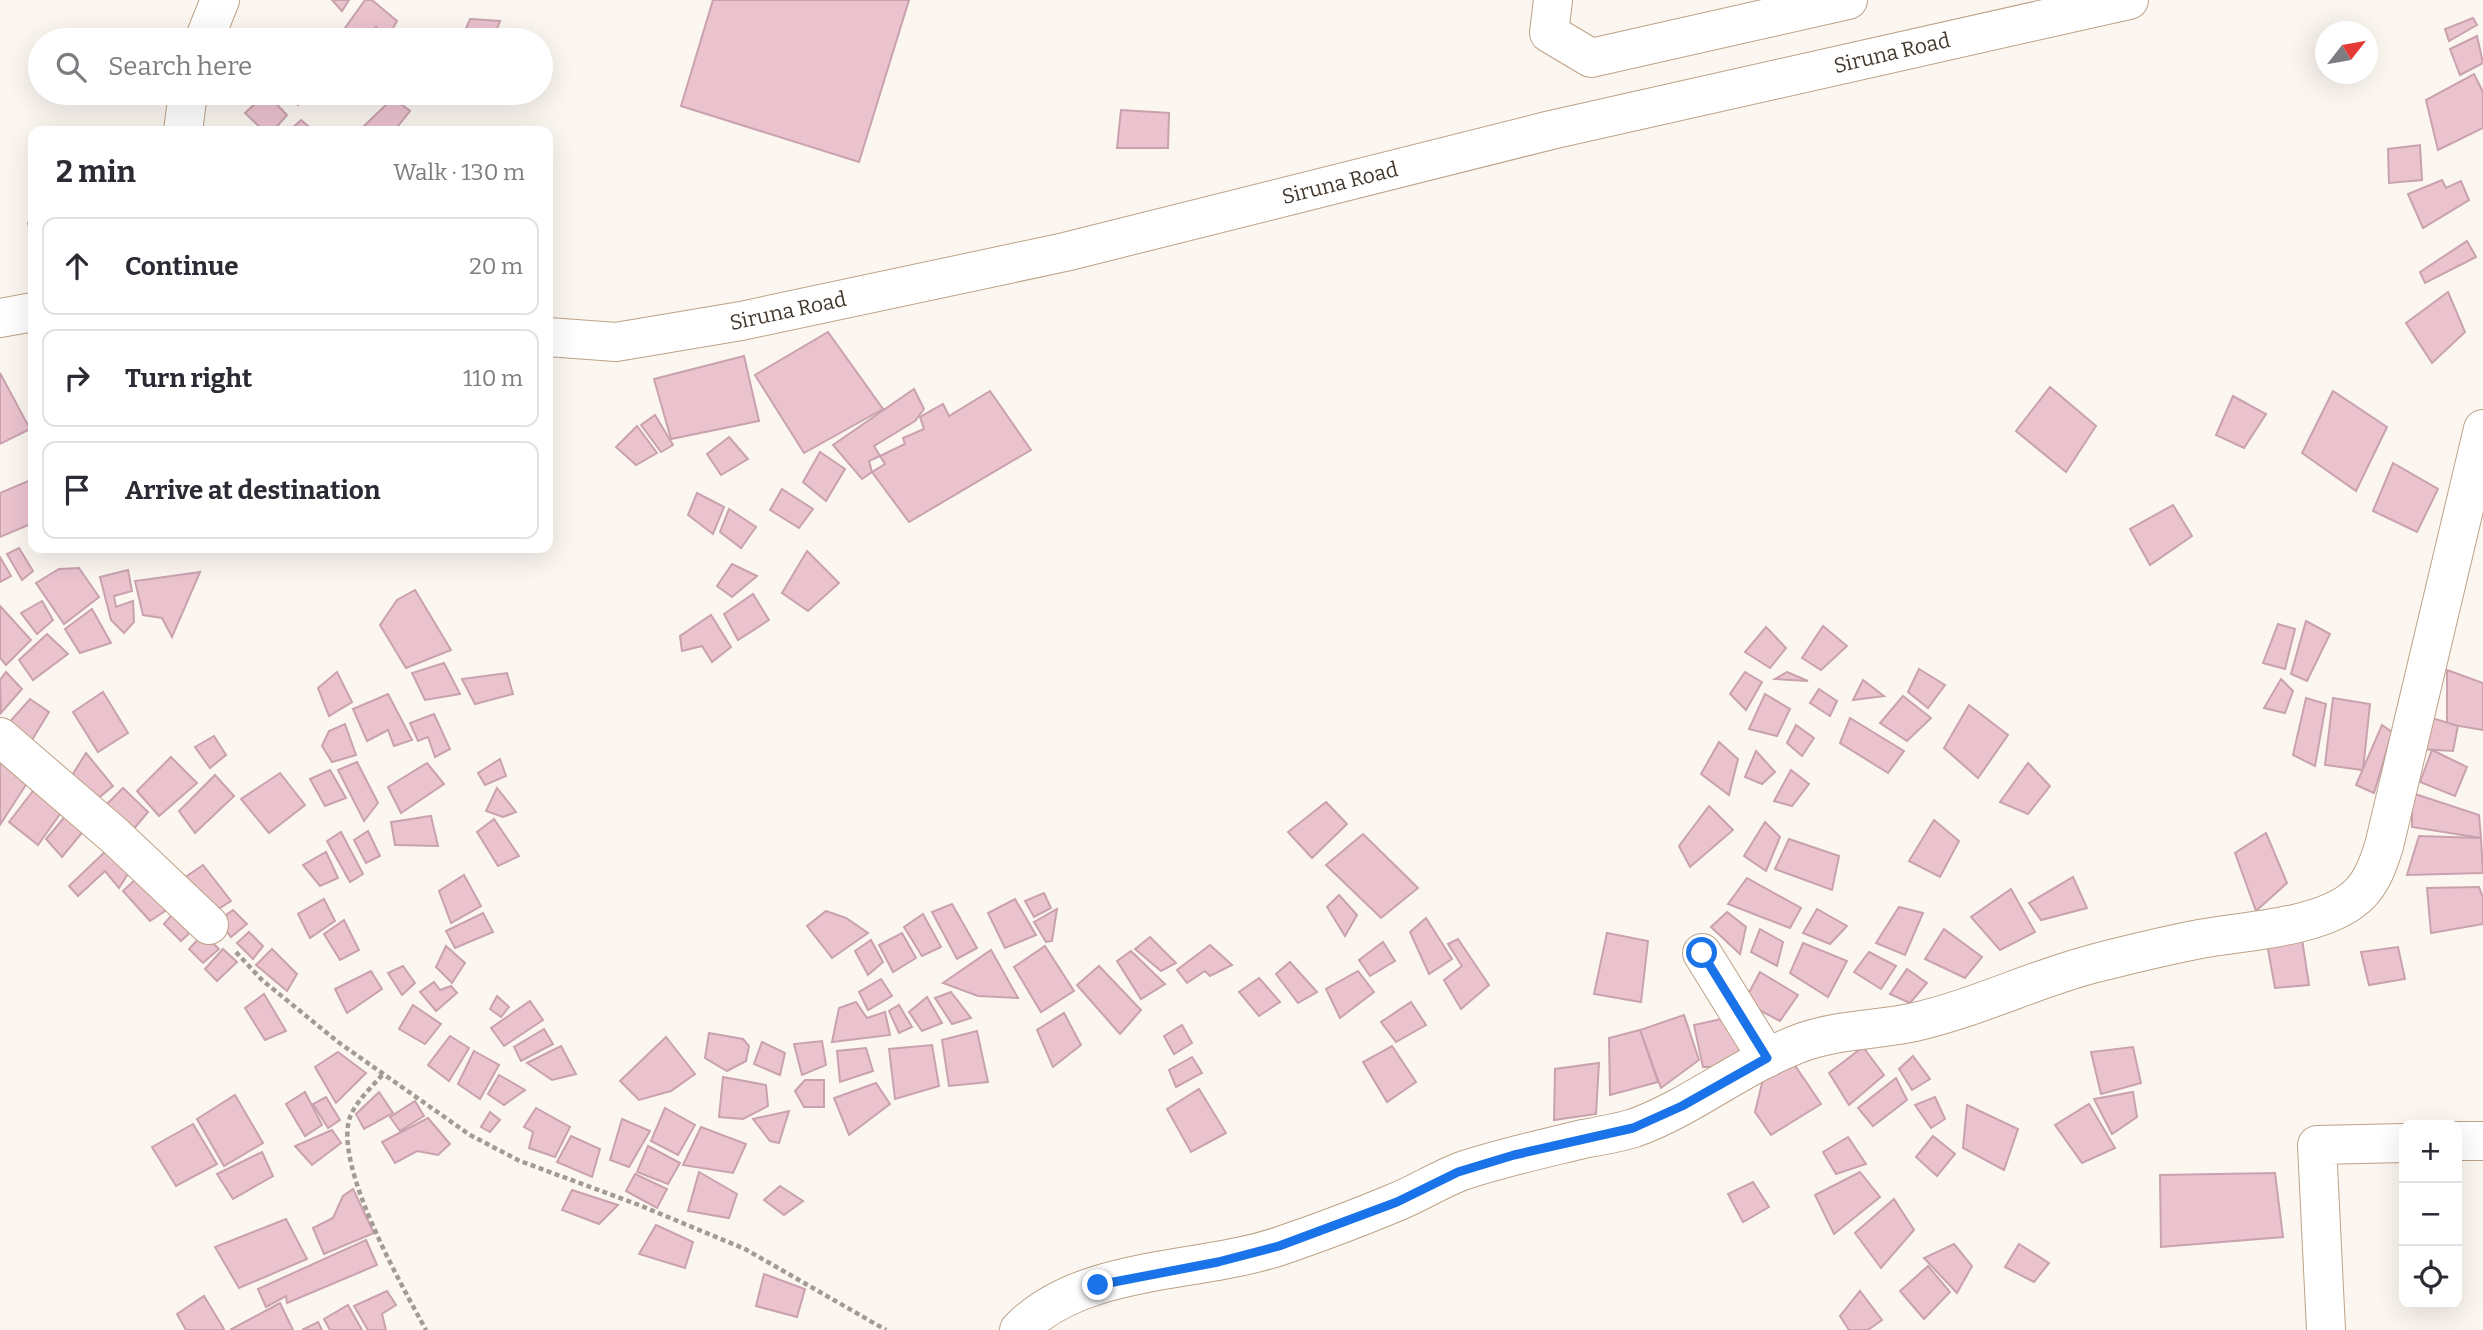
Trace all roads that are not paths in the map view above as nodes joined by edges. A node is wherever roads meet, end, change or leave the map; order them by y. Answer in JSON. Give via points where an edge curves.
{"nodes":[{"id":1,"x":220,"y":0,"type":"edge"},
{"id":2,"x":1553,"y":0,"type":"edge"},
{"id":3,"x":1849,"y":0,"type":"edge"},
{"id":4,"x":2129,"y":0,"type":"edge"},
{"id":5,"x":209,"y":28,"type":"edge"},
{"id":6,"x":186,"y":105,"type":"edge"},
{"id":7,"x":184,"y":126,"type":"edge"},
{"id":8,"x":28,"y":313,"type":"edge"},
{"id":9,"x":0,"y":318,"type":"edge"},
{"id":10,"x":553,"y":337,"type":"edge"},
{"id":11,"x":2483,"y":429,"type":"edge"},
{"id":12,"x":2477,"y":494,"type":"edge"},
{"id":13,"x":0,"y":737,"type":"edge"},
{"id":14,"x":209,"y":925,"type":"road end"},
{"id":15,"x":1702,"y":953,"type":"dead end"},
{"id":16,"x":1767,"y":1058,"type":"junction"},
{"id":17,"x":2462,"y":1141,"type":"edge"},
{"id":18,"x":2483,"y":1141,"type":"edge"},
{"id":19,"x":2399,"y":1143,"type":"edge"},
{"id":20,"x":1019,"y":1330,"type":"edge"},
{"id":21,"x":2326,"y":1330,"type":"edge"}],
"edges":[{"from":1,"to":5,"type":"street"},
{"from":2,"to":3,"type":"street","via":[[1549,33],[1591,58]]},
{"from":4,"to":10,"type":"street","name":"Siruna Road","via":[[1551,130],[1065,252],[741,321],[616,342]]},
{"from":6,"to":7,"type":"street"},
{"from":8,"to":9,"type":"street"},
{"from":11,"to":12,"type":"street"},
{"from":12,"to":16,"type":"street","via":[[2384,846],[2373,878],[2351,901],[2327,914],[2046,976],[1957,1010],[1806,1041]]},
{"from":13,"to":14,"type":"street"},
{"from":15,"to":16,"type":"street"},
{"from":16,"to":20,"type":"street","via":[[1633,1128],[1458,1172],[1397,1202],[1279,1246],[1098,1285],[1065,1297]]},
{"from":17,"to":18,"type":"street"},
{"from":19,"to":21,"type":"street","via":[[2317,1145]]}]}
